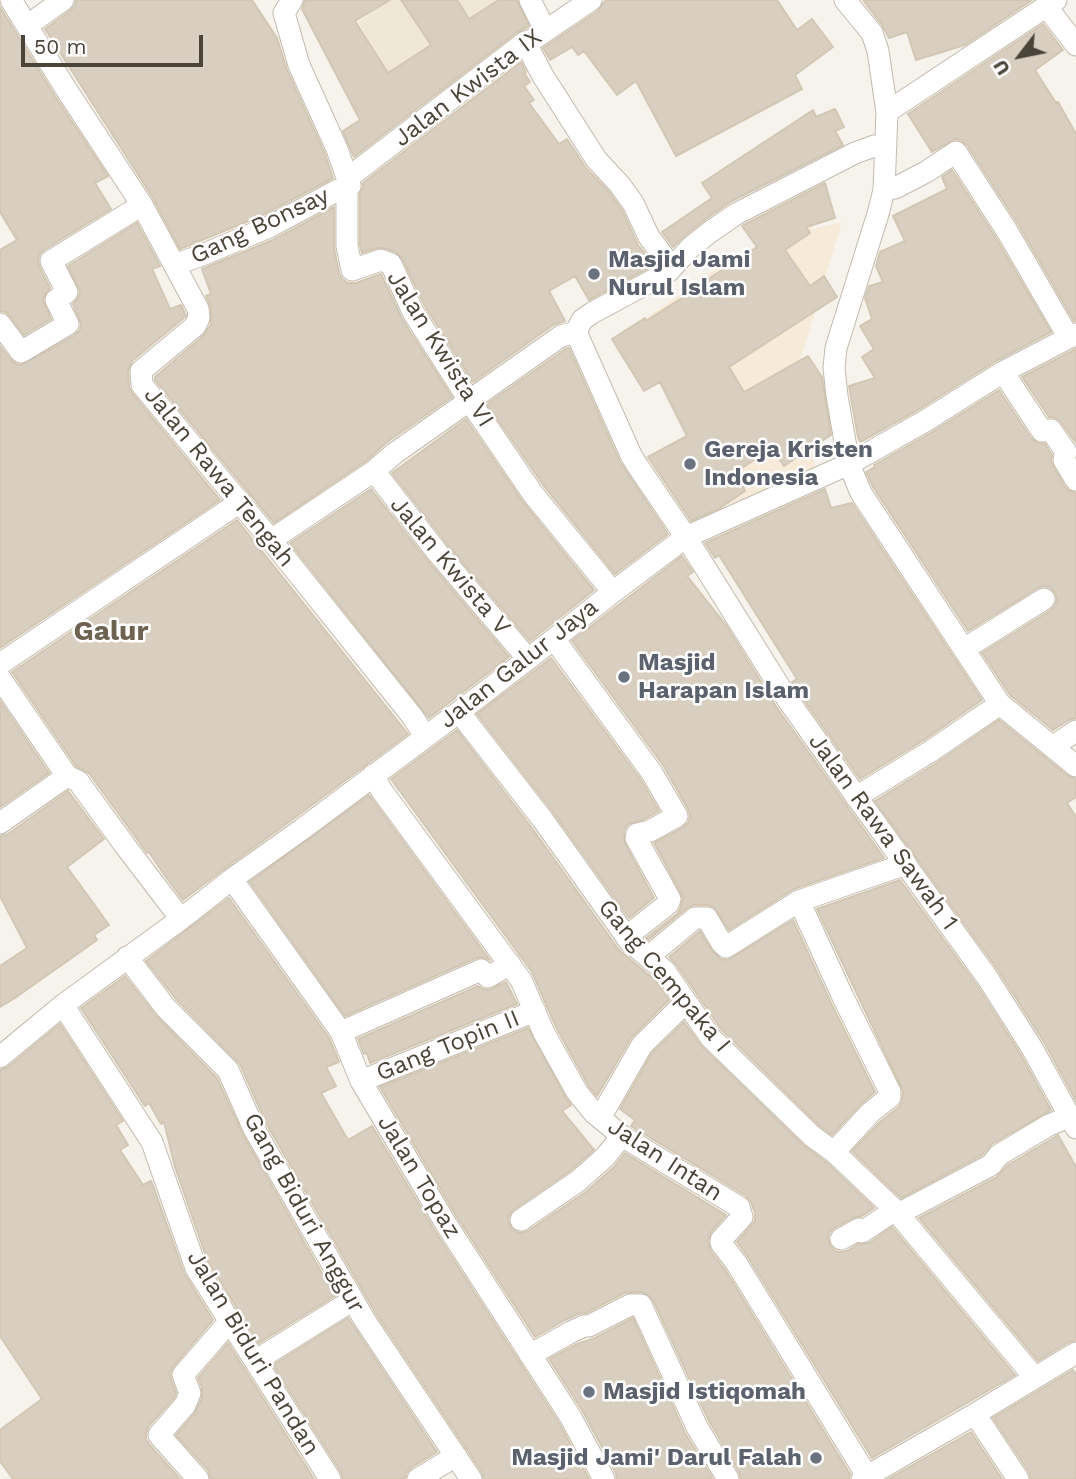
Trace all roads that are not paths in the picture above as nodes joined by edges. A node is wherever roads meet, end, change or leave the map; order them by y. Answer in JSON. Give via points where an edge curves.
{"nodes":[{"id":1,"x":11,"y":0,"type":"edge"},
{"id":2,"x":63,"y":0,"type":"edge"},
{"id":3,"x":292,"y":0,"type":"edge"},
{"id":4,"x":530,"y":0,"type":"edge"},
{"id":5,"x":591,"y":0,"type":"edge"},
{"id":6,"x":845,"y":0,"type":"edge"},
{"id":7,"x":1051,"y":3,"type":"edge"},
{"id":8,"x":28,"y":25,"type":"junction"},
{"id":9,"x":545,"y":30,"type":"junction"},
{"id":10,"x":525,"y":42,"type":"junction"},
{"id":11,"x":1076,"y":46,"type":"edge"},
{"id":12,"x":887,"y":113,"type":"junction"},
{"id":13,"x":886,"y":145,"type":"junction"},
{"id":14,"x":347,"y":183,"type":"junction"},
{"id":15,"x":884,"y":190,"type":"junction"},
{"id":16,"x":142,"y":205,"type":"junction"},
{"id":17,"x":174,"y":265,"type":"junction"},
{"id":18,"x":668,"y":272,"type":"junction"},
{"id":19,"x":0,"y":324,"type":"edge"},
{"id":20,"x":576,"y":331,"type":"junction"},
{"id":21,"x":1072,"y":336,"type":"edge"},
{"id":22,"x":1003,"y":372,"type":"junction"},
{"id":23,"x":469,"y":400,"type":"junction"},
{"id":24,"x":849,"y":464,"type":"junction"},
{"id":25,"x":374,"y":471,"type":"junction"},
{"id":26,"x":1076,"y":481,"type":"edge"},
{"id":27,"x":240,"y":502,"type":"junction"},
{"id":28,"x":686,"y":537,"type":"junction"},
{"id":29,"x":271,"y":540,"type":"junction"},
{"id":30,"x":613,"y":592,"type":"junction"},
{"id":31,"x":1044,"y":599,"type":"dead end"},
{"id":32,"x":554,"y":639,"type":"junction"},
{"id":33,"x":964,"y":649,"type":"junction"},
{"id":34,"x":528,"y":659,"type":"junction"},
{"id":35,"x":0,"y":664,"type":"edge"},
{"id":36,"x":0,"y":678,"type":"edge"},
{"id":37,"x":1000,"y":704,"type":"junction"},
{"id":38,"x":459,"y":712,"type":"junction"},
{"id":39,"x":1076,"y":731,"type":"edge"},
{"id":40,"x":425,"y":736,"type":"junction"},
{"id":41,"x":1052,"y":747,"type":"junction"},
{"id":42,"x":1076,"y":765,"type":"edge"},
{"id":43,"x":373,"y":775,"type":"junction"},
{"id":44,"x":67,"y":776,"type":"junction"},
{"id":45,"x":856,"y":797,"type":"junction"},
{"id":46,"x":0,"y":823,"type":"edge"},
{"id":47,"x":906,"y":864,"type":"junction"},
{"id":48,"x":232,"y":879,"type":"junction"},
{"id":49,"x":799,"y":901,"type":"junction"},
{"id":50,"x":181,"y":919,"type":"junction"},
{"id":51,"x":626,"y":937,"type":"junction"},
{"id":52,"x":127,"y":957,"type":"junction"},
{"id":53,"x":648,"y":957,"type":"junction"},
{"id":54,"x":510,"y":964,"type":"junction"},
{"id":55,"x":686,"y":1002,"type":"junction"},
{"id":56,"x":63,"y":1005,"type":"junction"},
{"id":57,"x":535,"y":1011,"type":"junction"},
{"id":58,"x":341,"y":1032,"type":"junction"},
{"id":59,"x":0,"y":1057,"type":"edge"},
{"id":60,"x":360,"y":1081,"type":"junction"},
{"id":61,"x":600,"y":1118,"type":"junction"},
{"id":62,"x":1074,"y":1118,"type":"edge"},
{"id":63,"x":622,"y":1136,"type":"junction"},
{"id":64,"x":834,"y":1152,"type":"junction"},
{"id":65,"x":896,"y":1212,"type":"junction"},
{"id":66,"x":522,"y":1220,"type":"dead end"},
{"id":67,"x":841,"y":1239,"type":"dead end"},
{"id":68,"x":353,"y":1300,"type":"junction"},
{"id":69,"x":230,"y":1321,"type":"junction"},
{"id":70,"x":1076,"y":1353,"type":"edge"},
{"id":71,"x":530,"y":1355,"type":"junction"},
{"id":72,"x":255,"y":1361,"type":"junction"},
{"id":73,"x":1035,"y":1378,"type":"junction"},
{"id":74,"x":975,"y":1415,"type":"junction"},
{"id":75,"x":456,"y":1456,"type":"junction"},
{"id":76,"x":893,"y":1471,"type":"edge"},
{"id":77,"x":864,"y":1478,"type":"edge"},
{"id":78,"x":198,"y":1479,"type":"edge"},
{"id":79,"x":330,"y":1479,"type":"edge"},
{"id":80,"x":418,"y":1479,"type":"edge"},
{"id":81,"x":471,"y":1479,"type":"edge"},
{"id":82,"x":604,"y":1479,"type":"edge"},
{"id":83,"x":728,"y":1479,"type":"edge"},
{"id":84,"x":1018,"y":1479,"type":"edge"}],
"edges":[{"from":1,"to":8,"type":"street","name":"Jalan Rawa Tengah"},
{"from":2,"to":8,"type":"street"},
{"from":3,"to":14,"type":"street","name":"Jalan Kwista VI","via":[[284,13],[299,65],[337,149]]},
{"from":4,"to":9,"type":"street"},
{"from":5,"to":9,"type":"street","name":"Jalan Kwista IX"},
{"from":6,"to":12,"type":"street","via":[[872,33]]},
{"from":7,"to":11,"type":"street"},
{"from":7,"to":12,"type":"street"},
{"from":8,"to":16,"type":"street","name":"Jalan Rawa Tengah"},
{"from":9,"to":10,"type":"street","name":"Jalan Kwista IX"},
{"from":10,"to":14,"type":"street","name":"Jalan Kwista IX"},
{"from":10,"to":18,"type":"street","via":[[596,159],[633,203],[667,261]]},
{"from":12,"to":13,"type":"street"},
{"from":13,"to":15,"type":"street"},
{"from":13,"to":18,"type":"street","via":[[855,153],[736,214],[691,247]]},
{"from":14,"to":17,"type":"street","name":"Gang Bonsay","via":[[269,227]]},
{"from":14,"to":23,"type":"street","name":"Jalan Kwista VI","via":[[347,246],[352,270],[381,260],[391,264],[413,312]]},
{"from":15,"to":21,"type":"street","via":[[926,172],[956,152]]},
{"from":15,"to":24,"type":"street","via":[[836,348],[837,396]]},
{"from":16,"to":17,"type":"street","name":"Jalan Rawa Tengah"},
{"from":16,"to":19,"type":"street","via":[[51,261],[68,292],[56,300],[68,324],[21,352]]},
{"from":17,"to":27,"type":"street","name":"Jalan Rawa Tengah","via":[[199,318],[141,371],[142,385]]},
{"from":18,"to":20,"type":"street","via":[[592,313]]},
{"from":20,"to":23,"type":"street","via":[[561,336]]},
{"from":20,"to":28,"type":"street","name":"Jalan Rawa Sawah 1","via":[[631,455]]},
{"from":21,"to":22,"type":"street","name":"Jalan Galur Jaya"},
{"from":22,"to":24,"type":"street","name":"Jalan Galur Jaya"},
{"from":22,"to":26,"type":"street","via":[[1042,431],[1052,430]]},
{"from":23,"to":25,"type":"street"},
{"from":23,"to":30,"type":"street","name":"Jalan Kwista VI","via":[[533,494]]},
{"from":24,"to":28,"type":"street","name":"Jalan Galur Jaya"},
{"from":24,"to":33,"type":"street","via":[[861,493]]},
{"from":25,"to":29,"type":"street"},
{"from":25,"to":34,"type":"street","name":"Jalan Kwista V"},
{"from":27,"to":29,"type":"street","name":"Jalan Rawa Tengah"},
{"from":27,"to":35,"type":"street"},
{"from":28,"to":30,"type":"street","name":"Jalan Galur Jaya"},
{"from":28,"to":45,"type":"street","name":"Jalan Rawa Sawah 1","via":[[788,700]]},
{"from":29,"to":40,"type":"street","name":"Jalan Rawa Tengah"},
{"from":30,"to":32,"type":"street","name":"Jalan Galur Jaya"},
{"from":31,"to":33,"type":"street"},
{"from":32,"to":34,"type":"street","name":"Jalan Galur Jaya"},
{"from":32,"to":51,"type":"street","via":[[652,773],[677,816],[637,834],[670,900]]},
{"from":33,"to":37,"type":"street"},
{"from":34,"to":38,"type":"street","name":"Jalan Galur Jaya"},
{"from":36,"to":44,"type":"street"},
{"from":37,"to":41,"type":"street"},
{"from":37,"to":45,"type":"street"},
{"from":38,"to":40,"type":"street","name":"Jalan Galur Jaya"},
{"from":38,"to":51,"type":"street","name":"Gang Cempaka I"},
{"from":39,"to":41,"type":"street"},
{"from":40,"to":43,"type":"street","name":"Jalan Galur Jaya"},
{"from":41,"to":42,"type":"street"},
{"from":43,"to":48,"type":"street","name":"Jalan Galur Jaya"},
{"from":43,"to":54,"type":"street","name":"Jalan Intan"},
{"from":44,"to":46,"type":"street"},
{"from":44,"to":50,"type":"street","via":[[78,781]]},
{"from":45,"to":47,"type":"street","name":"Jalan Rawa Sawah 1"},
{"from":47,"to":49,"type":"street"},
{"from":47,"to":62,"type":"street","name":"Jalan Rawa Sawah 1","via":[[987,977]]},
{"from":48,"to":50,"type":"street","name":"Jalan Galur Jaya"},
{"from":48,"to":58,"type":"street","name":"Jalan Topaz"},
{"from":49,"to":53,"type":"street","via":[[726,947],[707,918],[695,918]]},
{"from":49,"to":64,"type":"street","via":[[890,1092]]},
{"from":50,"to":52,"type":"street","name":"Jalan Galur Jaya"},
{"from":51,"to":53,"type":"street","name":"Gang Cempaka I"},
{"from":52,"to":56,"type":"street","name":"Jalan Galur Jaya"},
{"from":52,"to":68,"type":"street","name":"Gang Biduri Anggur","via":[[166,1008],[228,1070],[254,1129]]},
{"from":53,"to":55,"type":"street","name":"Gang Cempaka I","via":[[665,971]]},
{"from":54,"to":57,"type":"street","name":"Jalan Intan"},
{"from":54,"to":58,"type":"street","via":[[488,977],[481,970]]},
{"from":55,"to":61,"type":"street","via":[[642,1045]]},
{"from":55,"to":64,"type":"street","name":"Gang Cempaka I","via":[[711,1038]]},
{"from":56,"to":59,"type":"street","name":"Jalan Galur Jaya"},
{"from":56,"to":69,"type":"street","name":"Jalan Biduri Pandan","via":[[147,1132],[196,1268]]},
{"from":57,"to":60,"type":"street","name":"Gang Topin II"},
{"from":57,"to":61,"type":"street","name":"Jalan Intan","via":[[577,1092]]},
{"from":58,"to":60,"type":"street","name":"Jalan Topaz"},
{"from":60,"to":71,"type":"street","name":"Jalan Topaz"},
{"from":61,"to":63,"type":"street","name":"Jalan Intan"},
{"from":62,"to":65,"type":"street","via":[[1049,1125],[999,1155],[991,1166]]},
{"from":63,"to":66,"type":"street","via":[[578,1181]]},
{"from":63,"to":77,"type":"street","name":"Jalan Intan","via":[[738,1207],[742,1217],[721,1243]]},
{"from":64,"to":65,"type":"street","name":"Gang Cempaka I"},
{"from":65,"to":67,"type":"street"},
{"from":65,"to":73,"type":"street","name":"Gang Cempaka I"},
{"from":68,"to":72,"type":"street"},
{"from":68,"to":75,"type":"street","name":"Gang Biduri Anggur"},
{"from":69,"to":72,"type":"street","name":"Jalan Biduri Pandan"},
{"from":69,"to":78,"type":"street","via":[[183,1375],[190,1393],[159,1435]]},
{"from":70,"to":73,"type":"street"},
{"from":71,"to":82,"type":"street","name":"Jalan Topaz"},
{"from":71,"to":83,"type":"street","via":[[630,1304],[641,1305],[697,1427]]},
{"from":72,"to":79,"type":"street","name":"Jalan Biduri Pandan"},
{"from":73,"to":74,"type":"street"},
{"from":74,"to":76,"type":"street"},
{"from":74,"to":84,"type":"street"},
{"from":75,"to":80,"type":"street"},
{"from":75,"to":81,"type":"street","name":"Gang Biduri Anggur"},
{"from":76,"to":77,"type":"street"}]}
